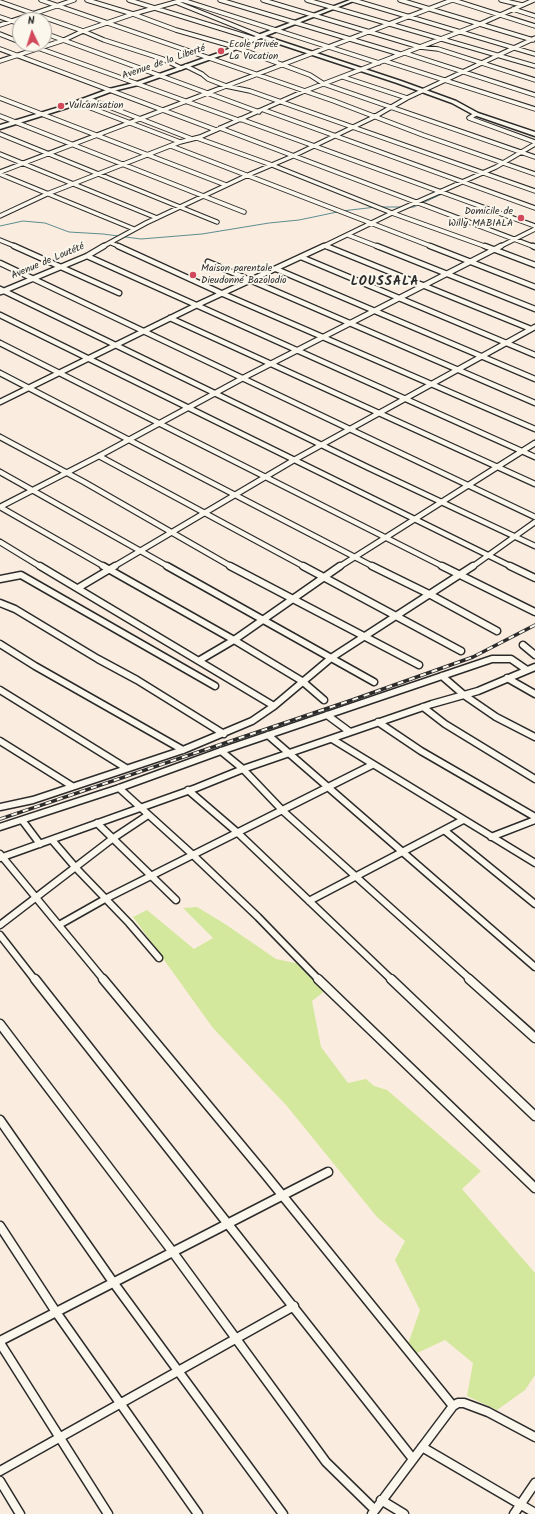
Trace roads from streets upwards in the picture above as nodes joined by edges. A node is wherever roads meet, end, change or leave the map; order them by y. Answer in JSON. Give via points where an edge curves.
{"nodes":[{"id":1,"x":41,"y":0,"type":"edge"},
{"id":2,"x":74,"y":0,"type":"edge"},
{"id":3,"x":87,"y":0,"type":"edge"},
{"id":4,"x":129,"y":0,"type":"edge"},
{"id":5,"x":169,"y":0,"type":"edge"},
{"id":6,"x":183,"y":0,"type":"edge"},
{"id":7,"x":220,"y":0,"type":"edge"},
{"id":8,"x":263,"y":0,"type":"edge"},
{"id":9,"x":307,"y":0,"type":"edge"},
{"id":10,"x":353,"y":0,"type":"edge"},
{"id":11,"x":400,"y":0,"type":"edge"},
{"id":12,"x":452,"y":0,"type":"edge"},
{"id":13,"x":501,"y":0,"type":"edge"},
{"id":14,"x":534,"y":0,"type":"edge"},
{"id":15,"x":0,"y":2,"type":"edge"},
{"id":16,"x":176,"y":2,"type":"junction"},
{"id":17,"x":528,"y":3,"type":"junction"},
{"id":18,"x":522,"y":5,"type":"junction"},
{"id":19,"x":535,"y":5,"type":"edge"},
{"id":20,"x":58,"y":6,"type":"junction"},
{"id":21,"x":155,"y":8,"type":"junction"},
{"id":22,"x":332,"y":8,"type":"junction"},
{"id":23,"x":428,"y":8,"type":"junction"},
{"id":24,"x":513,"y":9,"type":"junction"},
{"id":25,"x":28,"y":12,"type":"edge"},
{"id":26,"x":39,"y":12,"type":"edge"},
{"id":27,"x":133,"y":14,"type":"junction"},
{"id":28,"x":313,"y":15,"type":"junction"},
{"id":29,"x":409,"y":16,"type":"junction"},
{"id":30,"x":498,"y":16,"type":"junction"},
{"id":31,"x":535,"y":16,"type":"edge"},
{"id":32,"x":0,"y":17,"type":"edge"},
{"id":33,"x":52,"y":20,"type":"edge"},
{"id":34,"x":11,"y":21,"type":"joint"},
{"id":35,"x":294,"y":22,"type":"junction"},
{"id":36,"x":107,"y":23,"type":"junction"},
{"id":37,"x":390,"y":24,"type":"junction"},
{"id":38,"x":480,"y":24,"type":"junction"},
{"id":39,"x":0,"y":25,"type":"edge"},
{"id":40,"x":535,"y":26,"type":"edge"},
{"id":41,"x":274,"y":30,"type":"junction"},
{"id":42,"x":83,"y":31,"type":"junction"},
{"id":43,"x":370,"y":31,"type":"junction"},
{"id":44,"x":460,"y":31,"type":"junction"},
{"id":45,"x":0,"y":34,"type":"edge"},
{"id":46,"x":52,"y":36,"type":"edge"},
{"id":47,"x":257,"y":38,"type":"junction"},
{"id":48,"x":12,"y":39,"type":"edge"},
{"id":49,"x":349,"y":39,"type":"junction"},
{"id":50,"x":439,"y":39,"type":"junction"},
{"id":51,"x":64,"y":40,"type":"junction"},
{"id":52,"x":534,"y":40,"type":"edge"},
{"id":53,"x":52,"y":44,"type":"edge"},
{"id":54,"x":235,"y":47,"type":"junction"},
{"id":55,"x":328,"y":47,"type":"junction"},
{"id":56,"x":420,"y":47,"type":"junction"},
{"id":57,"x":515,"y":47,"type":"junction"},
{"id":58,"x":0,"y":49,"type":"edge"},
{"id":59,"x":30,"y":52,"type":"edge"},
{"id":60,"x":48,"y":52,"type":"edge"},
{"id":61,"x":313,"y":53,"type":"junction"},
{"id":62,"x":405,"y":53,"type":"junction"},
{"id":63,"x":400,"y":54,"type":"junction"},
{"id":64,"x":535,"y":54,"type":"edge"},
{"id":65,"x":498,"y":55,"type":"junction"},
{"id":66,"x":17,"y":56,"type":"junction"},
{"id":67,"x":206,"y":58,"type":"junction"},
{"id":68,"x":0,"y":61,"type":"edge"},
{"id":69,"x":385,"y":61,"type":"junction"},
{"id":70,"x":379,"y":63,"type":"junction"},
{"id":71,"x":480,"y":64,"type":"junction"},
{"id":72,"x":282,"y":65,"type":"junction"},
{"id":73,"x":186,"y":66,"type":"junction"},
{"id":74,"x":535,"y":66,"type":"edge"},
{"id":75,"x":180,"y":68,"type":"junction"},
{"id":76,"x":362,"y":70,"type":"junction"},
{"id":77,"x":461,"y":72,"type":"junction"},
{"id":78,"x":255,"y":75,"type":"junction"},
{"id":79,"x":160,"y":76,"type":"junction"},
{"id":80,"x":343,"y":77,"type":"junction"},
{"id":81,"x":445,"y":80,"type":"junction"},
{"id":82,"x":535,"y":80,"type":"edge"},
{"id":83,"x":136,"y":84,"type":"junction"},
{"id":84,"x":324,"y":84,"type":"junction"},
{"id":85,"x":226,"y":86,"type":"junction"},
{"id":86,"x":111,"y":90,"type":"junction"},
{"id":87,"x":423,"y":91,"type":"junction"},
{"id":88,"x":302,"y":92,"type":"junction"},
{"id":89,"x":207,"y":93,"type":"junction"},
{"id":90,"x":535,"y":95,"type":"edge"},
{"id":91,"x":0,"y":98,"type":"edge"},
{"id":92,"x":407,"y":98,"type":"junction"},
{"id":93,"x":89,"y":99,"type":"junction"},
{"id":94,"x":185,"y":101,"type":"junction"},
{"id":95,"x":281,"y":102,"type":"junction"},
{"id":96,"x":78,"y":103,"type":"junction"},
{"id":97,"x":392,"y":107,"type":"junction"},
{"id":98,"x":535,"y":109,"type":"edge"},
{"id":99,"x":164,"y":110,"type":"junction"},
{"id":100,"x":264,"y":110,"type":"junction"},
{"id":101,"x":259,"y":112,"type":"junction"},
{"id":102,"x":42,"y":114,"type":"junction"},
{"id":103,"x":476,"y":114,"type":"junction"},
{"id":104,"x":0,"y":116,"type":"edge"},
{"id":105,"x":374,"y":117,"type":"junction"},
{"id":106,"x":140,"y":118,"type":"junction"},
{"id":107,"x":239,"y":120,"type":"junction"},
{"id":108,"x":16,"y":122,"type":"junction"},
{"id":109,"x":128,"y":122,"type":"junction"},
{"id":110,"x":0,"y":127,"type":"edge"},
{"id":111,"x":354,"y":127,"type":"junction"},
{"id":112,"x":218,"y":129,"type":"junction"},
{"id":113,"x":0,"y":134,"type":"edge"},
{"id":114,"x":535,"y":134,"type":"edge"},
{"id":115,"x":96,"y":135,"type":"junction"},
{"id":116,"x":336,"y":136,"type":"junction"},
{"id":117,"x":192,"y":138,"type":"junction"},
{"id":118,"x":197,"y":138,"type":"junction"},
{"id":119,"x":180,"y":142,"type":"junction"},
{"id":120,"x":535,"y":143,"type":"edge"},
{"id":121,"x":73,"y":144,"type":"junction"},
{"id":122,"x":171,"y":146,"type":"junction"},
{"id":123,"x":314,"y":146,"type":"junction"},
{"id":124,"x":520,"y":152,"type":"junction"},
{"id":125,"x":49,"y":153,"type":"junction"},
{"id":126,"x":0,"y":154,"type":"edge"},
{"id":127,"x":148,"y":156,"type":"junction"},
{"id":128,"x":293,"y":156,"type":"junction"},
{"id":129,"x":535,"y":157,"type":"edge"},
{"id":130,"x":23,"y":163,"type":"junction"},
{"id":131,"x":504,"y":163,"type":"junction"},
{"id":132,"x":124,"y":165,"type":"junction"},
{"id":133,"x":272,"y":165,"type":"junction"},
{"id":134,"x":0,"y":173,"type":"edge"},
{"id":135,"x":484,"y":173,"type":"junction"},
{"id":136,"x":100,"y":174,"type":"junction"},
{"id":137,"x":535,"y":174,"type":"edge"},
{"id":138,"x":248,"y":175,"type":"junction"},
{"id":139,"x":461,"y":182,"type":"junction"},
{"id":140,"x":75,"y":184,"type":"junction"},
{"id":141,"x":226,"y":185,"type":"junction"},
{"id":142,"x":535,"y":191,"type":"edge"},
{"id":143,"x":441,"y":192,"type":"junction"},
{"id":144,"x":47,"y":194,"type":"junction"},
{"id":145,"x":204,"y":196,"type":"junction"},
{"id":146,"x":418,"y":202,"type":"junction"},
{"id":147,"x":181,"y":207,"type":"junction"},
{"id":148,"x":535,"y":208,"type":"edge"},
{"id":149,"x":244,"y":212,"type":"dead end"},
{"id":150,"x":392,"y":213,"type":"junction"},
{"id":151,"x":0,"y":216,"type":"edge"},
{"id":152,"x":157,"y":218,"type":"junction"},
{"id":153,"x":217,"y":222,"type":"dead end"},
{"id":154,"x":373,"y":223,"type":"junction"},
{"id":155,"x":535,"y":228,"type":"edge"},
{"id":156,"x":134,"y":229,"type":"junction"},
{"id":157,"x":348,"y":235,"type":"junction"},
{"id":158,"x":515,"y":239,"type":"junction"},
{"id":159,"x":0,"y":240,"type":"edge"},
{"id":160,"x":111,"y":243,"type":"junction"},
{"id":161,"x":325,"y":246,"type":"junction"},
{"id":162,"x":535,"y":247,"type":"edge"},
{"id":163,"x":494,"y":250,"type":"junction"},
{"id":164,"x":87,"y":256,"type":"junction"},
{"id":165,"x":301,"y":257,"type":"junction"},
{"id":166,"x":0,"y":262,"type":"edge"},
{"id":167,"x":208,"y":262,"type":"dead end"},
{"id":168,"x":472,"y":262,"type":"junction"},
{"id":169,"x":535,"y":265,"type":"edge"},
{"id":170,"x":61,"y":266,"type":"junction"},
{"id":171,"x":276,"y":269,"type":"junction"},
{"id":172,"x":449,"y":274,"type":"junction"},
{"id":173,"x":34,"y":278,"type":"junction"},
{"id":174,"x":251,"y":280,"type":"junction"},
{"id":175,"x":425,"y":286,"type":"junction"},
{"id":176,"x":535,"y":287,"type":"edge"},
{"id":177,"x":1,"y":291,"type":"edge"},
{"id":178,"x":120,"y":293,"type":"dead end"},
{"id":179,"x":221,"y":293,"type":"junction"},
{"id":180,"x":401,"y":298,"type":"junction"},
{"id":181,"x":196,"y":305,"type":"junction"},
{"id":182,"x":535,"y":309,"type":"edge"},
{"id":183,"x":376,"y":311,"type":"junction"},
{"id":184,"x":0,"y":315,"type":"edge"},
{"id":185,"x":170,"y":318,"type":"junction"},
{"id":186,"x":352,"y":323,"type":"junction"},
{"id":187,"x":533,"y":328,"type":"edge"},
{"id":188,"x":145,"y":331,"type":"junction"},
{"id":189,"x":325,"y":337,"type":"junction"},
{"id":190,"x":0,"y":343,"type":"edge"},
{"id":191,"x":506,"y":343,"type":"junction"},
{"id":192,"x":116,"y":345,"type":"junction"},
{"id":193,"x":298,"y":351,"type":"junction"},
{"id":194,"x":535,"y":355,"type":"edge"},
{"id":195,"x":90,"y":358,"type":"junction"},
{"id":196,"x":483,"y":358,"type":"junction"},
{"id":197,"x":273,"y":364,"type":"junction"},
{"id":198,"x":459,"y":370,"type":"junction"},
{"id":199,"x":0,"y":373,"type":"edge"},
{"id":200,"x":59,"y":374,"type":"junction"},
{"id":201,"x":243,"y":378,"type":"junction"},
{"id":202,"x":535,"y":379,"type":"edge"},
{"id":203,"x":433,"y":385,"type":"junction"},
{"id":204,"x":29,"y":388,"type":"junction"},
{"id":205,"x":215,"y":393,"type":"junction"},
{"id":206,"x":405,"y":400,"type":"junction"},
{"id":207,"x":0,"y":402,"type":"edge"},
{"id":208,"x":535,"y":403,"type":"edge"},
{"id":209,"x":188,"y":408,"type":"junction"},
{"id":210,"x":380,"y":413,"type":"junction"},
{"id":211,"x":158,"y":424,"type":"junction"},
{"id":212,"x":352,"y":429,"type":"junction"},
{"id":213,"x":535,"y":429,"type":"edge"},
{"id":214,"x":0,"y":437,"type":"edge"},
{"id":215,"x":128,"y":440,"type":"junction"},
{"id":216,"x":535,"y":443,"type":"edge"},
{"id":217,"x":324,"y":445,"type":"junction"},
{"id":218,"x":522,"y":451,"type":"junction"},
{"id":219,"x":99,"y":456,"type":"junction"},
{"id":220,"x":535,"y":457,"type":"edge"},
{"id":221,"x":294,"y":460,"type":"junction"},
{"id":222,"x":497,"y":468,"type":"junction"},
{"id":223,"x":0,"y":472,"type":"edge"},
{"id":224,"x":65,"y":473,"type":"junction"},
{"id":225,"x":266,"y":477,"type":"junction"},
{"id":226,"x":535,"y":484,"type":"edge"},
{"id":227,"x":470,"y":485,"type":"junction"},
{"id":228,"x":33,"y":490,"type":"junction"},
{"id":229,"x":235,"y":495,"type":"junction"},
{"id":230,"x":443,"y":502,"type":"junction"},
{"id":231,"x":204,"y":513,"type":"junction"},
{"id":232,"x":535,"y":517,"type":"edge"},
{"id":233,"x":416,"y":519,"type":"junction"},
{"id":234,"x":535,"y":522,"type":"edge"},
{"id":235,"x":170,"y":532,"type":"junction"},
{"id":236,"x":514,"y":536,"type":"junction"},
{"id":237,"x":384,"y":538,"type":"junction"},
{"id":238,"x":0,"y":542,"type":"edge"},
{"id":239,"x":535,"y":546,"type":"edge"},
{"id":240,"x":138,"y":551,"type":"junction"},
{"id":241,"x":490,"y":555,"type":"junction"},
{"id":242,"x":353,"y":557,"type":"junction"},
{"id":243,"x":108,"y":570,"type":"junction"},
{"id":244,"x":459,"y":575,"type":"junction"},
{"id":245,"x":323,"y":578,"type":"junction"},
{"id":246,"x":535,"y":578,"type":"edge"},
{"id":247,"x":0,"y":579,"type":"edge"},
{"id":248,"x":78,"y":588,"type":"junction"},
{"id":249,"x":429,"y":594,"type":"junction"},
{"id":250,"x":295,"y":599,"type":"junction"},
{"id":251,"x":0,"y":603,"type":"edge"},
{"id":252,"x":535,"y":612,"type":"edge"},
{"id":253,"x":396,"y":615,"type":"junction"},
{"id":254,"x":263,"y":620,"type":"junction"},
{"id":255,"x":497,"y":631,"type":"dead end"},
{"id":256,"x":365,"y":636,"type":"junction"},
{"id":257,"x":234,"y":640,"type":"junction"},
{"id":258,"x":0,"y":644,"type":"edge"},
{"id":259,"x":523,"y":645,"type":"dead end"},
{"id":260,"x":461,"y":651,"type":"dead end"},
{"id":261,"x":535,"y":655,"type":"edge"},
{"id":262,"x":331,"y":658,"type":"junction"},
{"id":263,"x":200,"y":660,"type":"junction"},
{"id":264,"x":419,"y":665,"type":"dead end"},
{"id":265,"x":535,"y":667,"type":"edge"},
{"id":266,"x":527,"y":670,"type":"junction"},
{"id":267,"x":442,"y":676,"type":"junction"},
{"id":268,"x":507,"y":678,"type":"junction"},
{"id":269,"x":302,"y":681,"type":"junction"},
{"id":270,"x":374,"y":682,"type":"dead end"},
{"id":271,"x":215,"y":686,"type":"dead end"},
{"id":272,"x":0,"y":690,"type":"edge"},
{"id":273,"x":535,"y":694,"type":"edge"},
{"id":274,"x":464,"y":695,"type":"junction"},
{"id":275,"x":324,"y":700,"type":"dead end"},
{"id":276,"x":274,"y":706,"type":"junction"},
{"id":277,"x":423,"y":707,"type":"junction"},
{"id":278,"x":327,"y":715,"type":"junction"},
{"id":279,"x":378,"y":722,"type":"junction"},
{"id":280,"x":350,"y":732,"type":"junction"},
{"id":281,"x":224,"y":734,"type":"junction"},
{"id":282,"x":268,"y":735,"type":"junction"},
{"id":283,"x":535,"y":737,"type":"edge"},
{"id":284,"x":332,"y":739,"type":"junction"},
{"id":285,"x":0,"y":742,"type":"edge"},
{"id":286,"x":183,"y":750,"type":"junction"},
{"id":287,"x":221,"y":751,"type":"junction"},
{"id":288,"x":291,"y":753,"type":"junction"},
{"id":289,"x":372,"y":765,"type":"junction"},
{"id":290,"x":126,"y":768,"type":"junction"},
{"id":291,"x":243,"y":769,"type":"junction"},
{"id":292,"x":535,"y":779,"type":"edge"},
{"id":293,"x":72,"y":786,"type":"junction"},
{"id":294,"x":330,"y":787,"type":"junction"},
{"id":295,"x":119,"y":788,"type":"junction"},
{"id":296,"x":188,"y":790,"type":"junction"},
{"id":297,"x":0,"y":799,"type":"edge"},
{"id":298,"x":8,"y":804,"type":"junction"},
{"id":299,"x":0,"y":807,"type":"edge"},
{"id":300,"x":140,"y":807,"type":"junction"},
{"id":301,"x":284,"y":811,"type":"junction"},
{"id":302,"x":148,"y":815,"type":"junction"},
{"id":303,"x":535,"y":817,"type":"edge"},
{"id":304,"x":22,"y":820,"type":"junction"},
{"id":305,"x":463,"y":820,"type":"junction"},
{"id":306,"x":535,"y":820,"type":"edge"},
{"id":307,"x":98,"y":823,"type":"junction"},
{"id":308,"x":0,"y":828,"type":"edge"},
{"id":309,"x":444,"y":830,"type":"junction"},
{"id":310,"x":238,"y":833,"type":"junction"},
{"id":311,"x":491,"y":837,"type":"junction"},
{"id":312,"x":112,"y":839,"type":"junction"},
{"id":313,"x":52,"y":840,"type":"junction"},
{"id":314,"x":40,"y":844,"type":"junction"},
{"id":315,"x":402,"y":851,"type":"junction"},
{"id":316,"x":193,"y":854,"type":"junction"},
{"id":317,"x":1,"y":857,"type":"edge"},
{"id":318,"x":535,"y":863,"type":"edge"},
{"id":319,"x":76,"y":868,"type":"junction"},
{"id":320,"x":150,"y":876,"type":"junction"},
{"id":321,"x":356,"y":877,"type":"junction"},
{"id":322,"x":36,"y":898,"type":"junction"},
{"id":323,"x":105,"y":899,"type":"junction"},
{"id":324,"x":176,"y":900,"type":"dead end"},
{"id":325,"x":309,"y":901,"type":"junction"},
{"id":326,"x":535,"y":904,"type":"edge"},
{"id":327,"x":0,"y":925,"type":"edge"},
{"id":328,"x":59,"y":925,"type":"junction"},
{"id":329,"x":0,"y":936,"type":"edge"},
{"id":330,"x":159,"y":958,"type":"dead end"},
{"id":331,"x":535,"y":967,"type":"edge"},
{"id":332,"x":0,"y":1024,"type":"edge"},
{"id":333,"x":535,"y":1038,"type":"edge"},
{"id":334,"x":535,"y":1116,"type":"edge"},
{"id":335,"x":0,"y":1120,"type":"edge"},
{"id":336,"x":328,"y":1172,"type":"dead end"},
{"id":337,"x":535,"y":1188,"type":"edge"},
{"id":338,"x":283,"y":1196,"type":"junction"},
{"id":339,"x":228,"y":1223,"type":"junction"},
{"id":340,"x":0,"y":1226,"type":"edge"},
{"id":341,"x":172,"y":1251,"type":"junction"},
{"id":342,"x":113,"y":1282,"type":"junction"},
{"id":343,"x":294,"y":1306,"type":"junction"},
{"id":344,"x":56,"y":1312,"type":"junction"},
{"id":345,"x":236,"y":1339,"type":"junction"},
{"id":346,"x":0,"y":1342,"type":"edge"},
{"id":347,"x":179,"y":1370,"type":"junction"},
{"id":348,"x":120,"y":1403,"type":"junction"},
{"id":349,"x":453,"y":1406,"type":"junction"},
{"id":350,"x":60,"y":1437,"type":"junction"},
{"id":351,"x":535,"y":1437,"type":"edge"},
{"id":352,"x":422,"y":1448,"type":"junction"},
{"id":353,"x":413,"y":1460,"type":"junction"},
{"id":354,"x":0,"y":1471,"type":"edge"},
{"id":355,"x":0,"y":1481,"type":"edge"},
{"id":356,"x":535,"y":1483,"type":"edge"},
{"id":357,"x":381,"y":1500,"type":"junction"},
{"id":358,"x":520,"y":1504,"type":"junction"},
{"id":359,"x":374,"y":1512,"type":"edge"},
{"id":360,"x":535,"y":1513,"type":"edge"},
{"id":361,"x":20,"y":1514,"type":"edge"},
{"id":362,"x":108,"y":1514,"type":"edge"},
{"id":363,"x":198,"y":1514,"type":"edge"},
{"id":364,"x":283,"y":1514,"type":"edge"},
{"id":365,"x":404,"y":1514,"type":"edge"},
{"id":366,"x":514,"y":1514,"type":"edge"}],
"edges":[{"from":1,"to":20,"type":"street"},
{"from":2,"to":20,"type":"street"},
{"from":3,"to":27,"type":"street"},
{"from":4,"to":21,"type":"street"},
{"from":5,"to":16,"type":"street"},
{"from":6,"to":16,"type":"street"},
{"from":6,"to":41,"type":"street"},
{"from":7,"to":35,"type":"street"},
{"from":8,"to":28,"type":"street"},
{"from":9,"to":22,"type":"street"},
{"from":10,"to":22,"type":"street","name":"Avenue de la Liberté"},
{"from":10,"to":29,"type":"street"},
{"from":11,"to":23,"type":"street"},
{"from":12,"to":23,"type":"street"},
{"from":12,"to":30,"type":"street"},
{"from":13,"to":18,"type":"street"},
{"from":14,"to":17,"type":"street"},
{"from":15,"to":25,"type":"street"},
{"from":16,"to":21,"type":"street"},
{"from":16,"to":47,"type":"street"},
{"from":17,"to":18,"type":"street"},
{"from":17,"to":19,"type":"street"},
{"from":18,"to":24,"type":"street"},
{"from":20,"to":26,"type":"street"},
{"from":20,"to":36,"type":"street"},
{"from":21,"to":27,"type":"street"},
{"from":21,"to":47,"type":"street"},
{"from":22,"to":28,"type":"street","name":"Avenue de la Liberté"},
{"from":22,"to":37,"type":"street"},
{"from":23,"to":29,"type":"street"},
{"from":23,"to":38,"type":"street"},
{"from":24,"to":30,"type":"street"},
{"from":24,"to":31,"type":"street"},
{"from":27,"to":36,"type":"street"},
{"from":27,"to":54,"type":"street"},
{"from":28,"to":35,"type":"street","name":"Avenue de la Liberté"},
{"from":28,"to":43,"type":"street"},
{"from":29,"to":37,"type":"street"},
{"from":29,"to":44,"type":"street"},
{"from":30,"to":38,"type":"street"},
{"from":30,"to":40,"type":"street"},
{"from":32,"to":34,"type":"street"},
{"from":33,"to":42,"type":"street"},
{"from":34,"to":39,"type":"street"},
{"from":35,"to":41,"type":"street","name":"Avenue de la Liberté"},
{"from":35,"to":49,"type":"street"},
{"from":36,"to":42,"type":"street"},
{"from":36,"to":67,"type":"street"},
{"from":37,"to":43,"type":"street"},
{"from":37,"to":50,"type":"street"},
{"from":38,"to":44,"type":"street"},
{"from":38,"to":52,"type":"street"},
{"from":41,"to":47,"type":"street","name":"Avenue de la Liberté"},
{"from":41,"to":55,"type":"street"},
{"from":42,"to":51,"type":"street"},
{"from":42,"to":75,"type":"street","via":[[163,59]]},
{"from":43,"to":49,"type":"street"},
{"from":43,"to":56,"type":"street"},
{"from":44,"to":50,"type":"street"},
{"from":44,"to":57,"type":"street"},
{"from":45,"to":48,"type":"street"},
{"from":46,"to":51,"type":"street"},
{"from":47,"to":54,"type":"street","name":"Avenue de la Liberté"},
{"from":47,"to":61,"type":"street"},
{"from":49,"to":55,"type":"street"},
{"from":49,"to":63,"type":"street"},
{"from":50,"to":56,"type":"street"},
{"from":50,"to":65,"type":"street"},
{"from":51,"to":53,"type":"street"},
{"from":51,"to":79,"type":"street"},
{"from":52,"to":57,"type":"street","name":"Avenue de Loutété"},
{"from":54,"to":67,"type":"street","name":"Avenue de la Liberté"},
{"from":54,"to":72,"type":"street"},
{"from":55,"to":61,"type":"street"},
{"from":55,"to":70,"type":"street"},
{"from":56,"to":62,"type":"street"},
{"from":56,"to":71,"type":"street","via":[[438,49]]},
{"from":57,"to":64,"type":"street"},
{"from":57,"to":65,"type":"street","name":"Avenue de Loutété"},
{"from":58,"to":66,"type":"street"},
{"from":59,"to":66,"type":"street"},
{"from":60,"to":83,"type":"street"},
{"from":61,"to":72,"type":"street"},
{"from":61,"to":76,"type":"street"},
{"from":62,"to":63,"type":"street"},
{"from":62,"to":77,"type":"street"},
{"from":63,"to":69,"type":"street"},
{"from":65,"to":71,"type":"street","name":"Avenue de Loutété"},
{"from":65,"to":74,"type":"street"},
{"from":66,"to":68,"type":"street"},
{"from":66,"to":86,"type":"street"},
{"from":67,"to":73,"type":"street","name":"Avenue de la Liberté"},
{"from":67,"to":78,"type":"street"},
{"from":69,"to":70,"type":"street"},
{"from":69,"to":81,"type":"street"},
{"from":70,"to":76,"type":"street"},
{"from":71,"to":77,"type":"street","name":"Avenue de Loutété"},
{"from":71,"to":82,"type":"street"},
{"from":72,"to":78,"type":"street"},
{"from":72,"to":84,"type":"street","via":[[310,75]]},
{"from":73,"to":75,"type":"street","name":"Avenue de la Liberté"},
{"from":73,"to":85,"type":"street"},
{"from":75,"to":79,"type":"street","name":"Avenue de la Liberté"},
{"from":76,"to":80,"type":"street"},
{"from":76,"to":87,"type":"street"},
{"from":77,"to":81,"type":"street","name":"Avenue de Loutété"},
{"from":77,"to":90,"type":"street"},
{"from":78,"to":85,"type":"street"},
{"from":78,"to":88,"type":"street"},
{"from":79,"to":83,"type":"street","name":"Avenue de la Liberté"},
{"from":79,"to":89,"type":"street"},
{"from":80,"to":84,"type":"street"},
{"from":80,"to":92,"type":"street"},
{"from":81,"to":87,"type":"street","name":"Avenue de Loutété"},
{"from":81,"to":98,"type":"street"},
{"from":83,"to":86,"type":"street","name":"Avenue de la Liberté"},
{"from":83,"to":94,"type":"street"},
{"from":84,"to":88,"type":"street"},
{"from":84,"to":97,"type":"street"},
{"from":85,"to":89,"type":"street"},
{"from":85,"to":95,"type":"street"},
{"from":86,"to":93,"type":"street","name":"Avenue de la Liberté"},
{"from":86,"to":99,"type":"street"},
{"from":87,"to":92,"type":"street","name":"Avenue de Loutété"},
{"from":87,"to":103,"type":"street","via":[[454,102]]},
{"from":88,"to":95,"type":"street"},
{"from":88,"to":105,"type":"street"},
{"from":89,"to":94,"type":"street"},
{"from":89,"to":101,"type":"street"},
{"from":91,"to":102,"type":"street"},
{"from":92,"to":97,"type":"street","name":"Avenue de Loutété"},
{"from":93,"to":96,"type":"street","name":"Avenue de la Liberté"},
{"from":93,"to":106,"type":"street"},
{"from":94,"to":99,"type":"street"},
{"from":94,"to":107,"type":"street"},
{"from":95,"to":100,"type":"street"},
{"from":95,"to":111,"type":"street"},
{"from":96,"to":102,"type":"street","name":"Avenue de la Liberté"},
{"from":96,"to":109,"type":"street"},
{"from":97,"to":105,"type":"street","name":"Avenue de Loutété"},
{"from":97,"to":124,"type":"street"},
{"from":99,"to":106,"type":"street"},
{"from":99,"to":112,"type":"street"},
{"from":100,"to":101,"type":"street"},
{"from":100,"to":116,"type":"street"},
{"from":101,"to":107,"type":"street"},
{"from":102,"to":108,"type":"street","name":"Avenue de la Liberté"},
{"from":102,"to":115,"type":"street"},
{"from":103,"to":114,"type":"street"},
{"from":103,"to":120,"type":"street","via":[[469,118]]},
{"from":104,"to":108,"type":"street"},
{"from":105,"to":111,"type":"street","name":"Avenue de Loutété"},
{"from":105,"to":131,"type":"street"},
{"from":106,"to":109,"type":"street"},
{"from":106,"to":117,"type":"street"},
{"from":107,"to":112,"type":"street"},
{"from":107,"to":123,"type":"street"},
{"from":108,"to":110,"type":"street","name":"Avenue de la Liberté"},
{"from":108,"to":121,"type":"street"},
{"from":109,"to":115,"type":"street"},
{"from":109,"to":119,"type":"street"},
{"from":111,"to":116,"type":"street","name":"Avenue de Loutété"},
{"from":111,"to":135,"type":"street"},
{"from":112,"to":118,"type":"street"},
{"from":112,"to":128,"type":"street"},
{"from":113,"to":125,"type":"street"},
{"from":115,"to":121,"type":"street"},
{"from":115,"to":127,"type":"street"},
{"from":116,"to":123,"type":"street","name":"Avenue de Loutété"},
{"from":116,"to":139,"type":"street"},
{"from":117,"to":118,"type":"street"},
{"from":117,"to":119,"type":"street"},
{"from":118,"to":133,"type":"street"},
{"from":119,"to":122,"type":"street"},
{"from":120,"to":124,"type":"street"},
{"from":121,"to":125,"type":"street"},
{"from":121,"to":132,"type":"street"},
{"from":122,"to":127,"type":"street"},
{"from":122,"to":138,"type":"street"},
{"from":123,"to":128,"type":"street","name":"Avenue de Loutété"},
{"from":123,"to":143,"type":"street"},
{"from":124,"to":129,"type":"street"},
{"from":124,"to":131,"type":"street"},
{"from":125,"to":130,"type":"street"},
{"from":125,"to":136,"type":"street"},
{"from":126,"to":130,"type":"street"},
{"from":127,"to":132,"type":"street"},
{"from":127,"to":141,"type":"street"},
{"from":128,"to":133,"type":"street","name":"Avenue de Loutété"},
{"from":128,"to":146,"type":"street"},
{"from":130,"to":134,"type":"street"},
{"from":130,"to":140,"type":"street"},
{"from":131,"to":135,"type":"street"},
{"from":131,"to":137,"type":"street"},
{"from":132,"to":136,"type":"street"},
{"from":132,"to":145,"type":"street"},
{"from":133,"to":138,"type":"street","name":"Avenue de Loutété"},
{"from":133,"to":150,"type":"street"},
{"from":134,"to":144,"type":"street"},
{"from":135,"to":139,"type":"street"},
{"from":135,"to":142,"type":"street"},
{"from":136,"to":140,"type":"street"},
{"from":136,"to":147,"type":"street"},
{"from":138,"to":141,"type":"street","name":"Avenue de Loutété"},
{"from":138,"to":154,"type":"street"},
{"from":139,"to":143,"type":"street"},
{"from":139,"to":148,"type":"street"},
{"from":140,"to":144,"type":"street"},
{"from":140,"to":152,"type":"street"},
{"from":141,"to":145,"type":"street","name":"Avenue de Loutété"},
{"from":143,"to":146,"type":"street"},
{"from":143,"to":155,"type":"street"},
{"from":144,"to":151,"type":"street"},
{"from":144,"to":156,"type":"street"},
{"from":145,"to":147,"type":"street","name":"Avenue de Loutété"},
{"from":145,"to":149,"type":"street"},
{"from":146,"to":150,"type":"street"},
{"from":146,"to":158,"type":"street"},
{"from":147,"to":152,"type":"street","name":"Avenue de Loutété"},
{"from":147,"to":153,"type":"street"},
{"from":150,"to":154,"type":"street"},
{"from":150,"to":163,"type":"street"},
{"from":152,"to":156,"type":"street","name":"Avenue de Loutété"},
{"from":154,"to":157,"type":"street"},
{"from":154,"to":168,"type":"street"},
{"from":155,"to":158,"type":"street"},
{"from":156,"to":160,"type":"street","name":"Avenue de Loutété"},
{"from":157,"to":161,"type":"street"},
{"from":157,"to":172,"type":"street"},
{"from":158,"to":162,"type":"street"},
{"from":158,"to":163,"type":"street"},
{"from":159,"to":170,"type":"street"},
{"from":160,"to":164,"type":"street","name":"Avenue de Loutété"},
{"from":160,"to":179,"type":"street"},
{"from":161,"to":165,"type":"street"},
{"from":161,"to":175,"type":"street"},
{"from":163,"to":168,"type":"street"},
{"from":163,"to":169,"type":"street"},
{"from":164,"to":170,"type":"street","name":"Avenue de Loutété"},
{"from":164,"to":181,"type":"street"},
{"from":165,"to":171,"type":"street"},
{"from":165,"to":180,"type":"street"},
{"from":166,"to":173,"type":"street"},
{"from":167,"to":174,"type":"street"},
{"from":168,"to":172,"type":"street"},
{"from":168,"to":176,"type":"street"},
{"from":170,"to":173,"type":"street","name":"Avenue de Loutété"},
{"from":170,"to":178,"type":"street"},
{"from":171,"to":174,"type":"street"},
{"from":171,"to":183,"type":"street"},
{"from":172,"to":175,"type":"street"},
{"from":172,"to":182,"type":"street"},
{"from":173,"to":177,"type":"street","name":"Avenue de Loutété"},
{"from":173,"to":188,"type":"street"},
{"from":174,"to":179,"type":"street"},
{"from":174,"to":186,"type":"street"},
{"from":175,"to":180,"type":"street"},
{"from":175,"to":187,"type":"street"},
{"from":177,"to":192,"type":"street"},
{"from":179,"to":181,"type":"street"},
{"from":179,"to":189,"type":"street"},
{"from":180,"to":183,"type":"street"},
{"from":180,"to":191,"type":"street"},
{"from":181,"to":185,"type":"street"},
{"from":181,"to":193,"type":"street"},
{"from":183,"to":186,"type":"street"},
{"from":183,"to":196,"type":"street"},
{"from":184,"to":195,"type":"street"},
{"from":185,"to":188,"type":"street"},
{"from":185,"to":197,"type":"street"},
{"from":186,"to":189,"type":"street"},
{"from":186,"to":198,"type":"street"},
{"from":187,"to":191,"type":"street"},
{"from":188,"to":192,"type":"street"},
{"from":188,"to":201,"type":"street"},
{"from":189,"to":193,"type":"street"},
{"from":189,"to":203,"type":"street"},
{"from":190,"to":200,"type":"street"},
{"from":191,"to":194,"type":"street"},
{"from":191,"to":196,"type":"street"},
{"from":192,"to":195,"type":"street"},
{"from":192,"to":205,"type":"street"},
{"from":193,"to":197,"type":"street"},
{"from":193,"to":206,"type":"street"},
{"from":195,"to":200,"type":"street"},
{"from":195,"to":209,"type":"street"},
{"from":196,"to":198,"type":"street"},
{"from":196,"to":202,"type":"street"},
{"from":197,"to":201,"type":"street"},
{"from":197,"to":210,"type":"street"},
{"from":198,"to":203,"type":"street"},
{"from":198,"to":208,"type":"street"},
{"from":199,"to":204,"type":"street"},
{"from":200,"to":204,"type":"street"},
{"from":200,"to":211,"type":"street"},
{"from":201,"to":205,"type":"street"},
{"from":201,"to":212,"type":"street"},
{"from":203,"to":206,"type":"street"},
{"from":203,"to":213,"type":"street"},
{"from":204,"to":207,"type":"street"},
{"from":204,"to":215,"type":"street"},
{"from":205,"to":209,"type":"street"},
{"from":205,"to":217,"type":"street"},
{"from":206,"to":210,"type":"street"},
{"from":206,"to":218,"type":"street"},
{"from":209,"to":211,"type":"street"},
{"from":209,"to":221,"type":"street"},
{"from":210,"to":212,"type":"street"},
{"from":210,"to":222,"type":"street"},
{"from":211,"to":215,"type":"street"},
{"from":211,"to":225,"type":"street"},
{"from":212,"to":217,"type":"street"},
{"from":212,"to":227,"type":"street"},
{"from":214,"to":224,"type":"street"},
{"from":215,"to":219,"type":"street"},
{"from":215,"to":229,"type":"street"},
{"from":216,"to":218,"type":"street"},
{"from":217,"to":221,"type":"street"},
{"from":217,"to":230,"type":"street"},
{"from":218,"to":220,"type":"street"},
{"from":218,"to":222,"type":"street"},
{"from":219,"to":224,"type":"street"},
{"from":219,"to":231,"type":"street"},
{"from":221,"to":225,"type":"street"},
{"from":221,"to":233,"type":"street"},
{"from":222,"to":226,"type":"street"},
{"from":222,"to":227,"type":"street"},
{"from":223,"to":228,"type":"street"},
{"from":224,"to":228,"type":"street"},
{"from":224,"to":235,"type":"street"},
{"from":225,"to":229,"type":"street"},
{"from":225,"to":237,"type":"street"},
{"from":227,"to":230,"type":"street"},
{"from":227,"to":232,"type":"street"},
{"from":228,"to":240,"type":"street"},
{"from":228,"to":243,"type":"street","via":[[0,507]]},
{"from":229,"to":231,"type":"street"},
{"from":229,"to":242,"type":"street"},
{"from":230,"to":233,"type":"street"},
{"from":230,"to":236,"type":"street"},
{"from":231,"to":235,"type":"street"},
{"from":231,"to":245,"type":"street"},
{"from":233,"to":237,"type":"street"},
{"from":233,"to":241,"type":"street"},
{"from":234,"to":236,"type":"street"},
{"from":235,"to":240,"type":"street"},
{"from":235,"to":250,"type":"street"},
{"from":236,"to":239,"type":"street"},
{"from":236,"to":241,"type":"street"},
{"from":237,"to":242,"type":"street"},
{"from":237,"to":244,"type":"street"},
{"from":238,"to":248,"type":"street"},
{"from":240,"to":243,"type":"street"},
{"from":240,"to":254,"type":"street"},
{"from":241,"to":244,"type":"street"},
{"from":241,"to":246,"type":"street"},
{"from":242,"to":245,"type":"street"},
{"from":242,"to":249,"type":"street"},
{"from":243,"to":248,"type":"street"},
{"from":243,"to":257,"type":"street"},
{"from":244,"to":249,"type":"street"},
{"from":244,"to":252,"type":"street"},
{"from":245,"to":250,"type":"street"},
{"from":245,"to":253,"type":"street"},
{"from":247,"to":271,"type":"street","via":[[21,575]]},
{"from":248,"to":263,"type":"street"},
{"from":249,"to":253,"type":"street"},
{"from":249,"to":255,"type":"street"},
{"from":250,"to":254,"type":"street"},
{"from":250,"to":256,"type":"street"},
{"from":251,"to":281,"type":"street","via":[[15,609],[137,680]]},
{"from":253,"to":256,"type":"street"},
{"from":253,"to":260,"type":"street"},
{"from":254,"to":257,"type":"street"},
{"from":254,"to":262,"type":"street"},
{"from":256,"to":262,"type":"street"},
{"from":256,"to":264,"type":"street"},
{"from":257,"to":263,"type":"street"},
{"from":257,"to":269,"type":"street"},
{"from":258,"to":286,"type":"street"},
{"from":259,"to":261,"type":"street"},
{"from":262,"to":269,"type":"street"},
{"from":262,"to":270,"type":"street"},
{"from":263,"to":276,"type":"street"},
{"from":265,"to":266,"type":"street"},
{"from":266,"to":267,"type":"street","via":[[511,659],[498,658]]},
{"from":266,"to":268,"type":"street"},
{"from":267,"to":274,"type":"street"},
{"from":267,"to":278,"type":"street"},
{"from":268,"to":273,"type":"street"},
{"from":268,"to":274,"type":"street"},
{"from":269,"to":275,"type":"street"},
{"from":269,"to":276,"type":"street"},
{"from":272,"to":290,"type":"street"},
{"from":274,"to":277,"type":"street"},
{"from":274,"to":283,"type":"street","via":[[496,717]]},
{"from":276,"to":281,"type":"street","via":[[252,722]]},
{"from":277,"to":279,"type":"street"},
{"from":277,"to":292,"type":"street","via":[[445,724]]},
{"from":278,"to":280,"type":"street"},
{"from":278,"to":282,"type":"street"},
{"from":279,"to":280,"type":"street"},
{"from":279,"to":303,"type":"street","via":[[421,751]]},
{"from":280,"to":284,"type":"street"},
{"from":281,"to":286,"type":"street"},
{"from":282,"to":287,"type":"street"},
{"from":282,"to":288,"type":"street"},
{"from":284,"to":288,"type":"street"},
{"from":284,"to":289,"type":"street"},
{"from":285,"to":293,"type":"street"},
{"from":286,"to":290,"type":"street"},
{"from":287,"to":291,"type":"street"},
{"from":287,"to":295,"type":"street"},
{"from":288,"to":291,"type":"street"},
{"from":288,"to":294,"type":"street"},
{"from":289,"to":294,"type":"street"},
{"from":289,"to":305,"type":"street"},
{"from":290,"to":293,"type":"street"},
{"from":291,"to":296,"type":"street"},
{"from":291,"to":301,"type":"street"},
{"from":293,"to":298,"type":"street","via":[[33,800]]},
{"from":294,"to":301,"type":"street"},
{"from":294,"to":315,"type":"street"},
{"from":295,"to":300,"type":"street"},
{"from":295,"to":304,"type":"street"},
{"from":296,"to":300,"type":"street"},
{"from":296,"to":310,"type":"street"},
{"from":297,"to":298,"type":"street"},
{"from":298,"to":299,"type":"street"},
{"from":300,"to":302,"type":"street"},
{"from":300,"to":307,"type":"street"},
{"from":301,"to":310,"type":"street"},
{"from":301,"to":321,"type":"street"},
{"from":302,"to":312,"type":"street"},
{"from":302,"to":316,"type":"street"},
{"from":304,"to":308,"type":"street"},
{"from":304,"to":314,"type":"street"},
{"from":305,"to":309,"type":"street"},
{"from":305,"to":311,"type":"street"},
{"from":306,"to":311,"type":"street"},
{"from":307,"to":312,"type":"street"},
{"from":307,"to":313,"type":"street"},
{"from":309,"to":315,"type":"street"},
{"from":309,"to":326,"type":"street"},
{"from":310,"to":316,"type":"street"},
{"from":310,"to":325,"type":"street"},
{"from":311,"to":318,"type":"street"},
{"from":312,"to":319,"type":"street"},
{"from":312,"to":320,"type":"street"},
{"from":313,"to":314,"type":"street"},
{"from":313,"to":319,"type":"street"},
{"from":314,"to":317,"type":"street"},
{"from":315,"to":321,"type":"street"},
{"from":315,"to":331,"type":"street"},
{"from":316,"to":320,"type":"street"},
{"from":316,"to":337,"type":"street","via":[[329,990]]},
{"from":317,"to":322,"type":"street"},
{"from":319,"to":322,"type":"street"},
{"from":319,"to":323,"type":"street"},
{"from":320,"to":323,"type":"street"},
{"from":320,"to":324,"type":"street"},
{"from":321,"to":325,"type":"street"},
{"from":321,"to":333,"type":"street"},
{"from":322,"to":327,"type":"street"},
{"from":322,"to":328,"type":"street"},
{"from":323,"to":328,"type":"street"},
{"from":323,"to":330,"type":"street"},
{"from":325,"to":334,"type":"street"},
{"from":328,"to":338,"type":"street"},
{"from":329,"to":339,"type":"street"},
{"from":332,"to":341,"type":"street"},
{"from":335,"to":342,"type":"street"},
{"from":336,"to":338,"type":"street"},
{"from":338,"to":339,"type":"street"},
{"from":338,"to":349,"type":"street"},
{"from":339,"to":341,"type":"street"},
{"from":339,"to":343,"type":"street"},
{"from":340,"to":344,"type":"street"},
{"from":341,"to":342,"type":"street"},
{"from":341,"to":345,"type":"street"},
{"from":342,"to":344,"type":"street"},
{"from":342,"to":347,"type":"street"},
{"from":343,"to":345,"type":"street"},
{"from":343,"to":353,"type":"street"},
{"from":344,"to":346,"type":"street"},
{"from":344,"to":348,"type":"street"},
{"from":345,"to":347,"type":"street"},
{"from":345,"to":359,"type":"street","via":[[326,1462]]},
{"from":346,"to":350,"type":"street"},
{"from":347,"to":348,"type":"street"},
{"from":347,"to":364,"type":"street"},
{"from":348,"to":350,"type":"street"},
{"from":348,"to":363,"type":"street"},
{"from":349,"to":351,"type":"street","via":[[464,1403],[488,1412]]},
{"from":349,"to":352,"type":"street"},
{"from":350,"to":354,"type":"street"},
{"from":350,"to":362,"type":"street"},
{"from":352,"to":353,"type":"street"},
{"from":352,"to":358,"type":"street"},
{"from":353,"to":357,"type":"street"},
{"from":355,"to":361,"type":"street"},
{"from":356,"to":358,"type":"street"},
{"from":357,"to":359,"type":"street"},
{"from":357,"to":365,"type":"street"},
{"from":358,"to":360,"type":"street"},
{"from":358,"to":366,"type":"street"}]}
